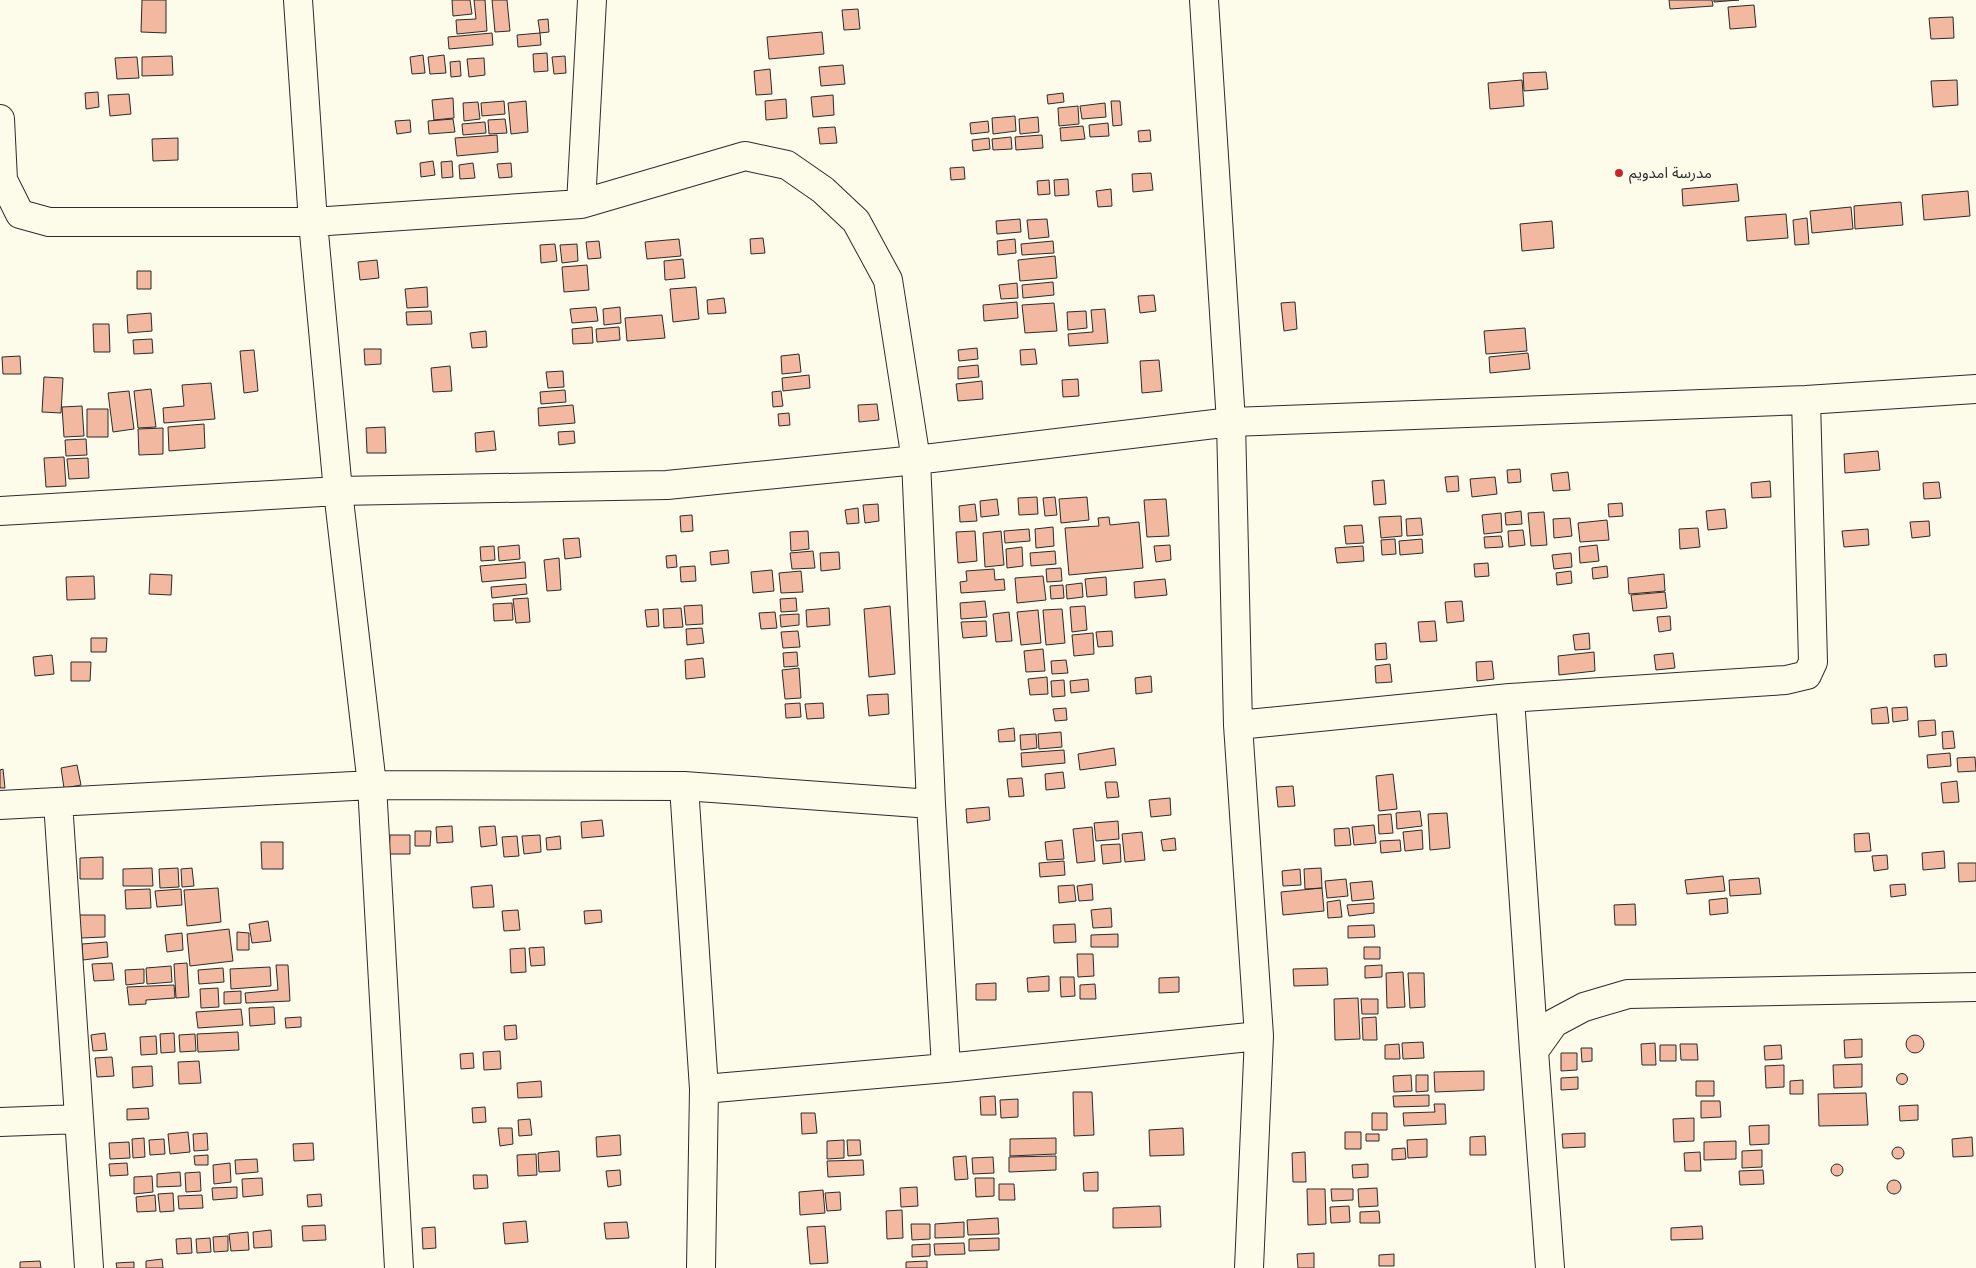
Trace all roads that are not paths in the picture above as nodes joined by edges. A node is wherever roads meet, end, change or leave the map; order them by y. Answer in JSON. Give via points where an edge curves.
{"nodes":[{"id":1,"x":298,"y":0,"type":"edge"},
{"id":2,"x":592,"y":0,"type":"edge"},
{"id":3,"x":1204,"y":0,"type":"edge"},
{"id":4,"x":0,"y":119,"type":"edge"},
{"id":5,"x":582,"y":204,"type":"junction"},
{"id":6,"x":313,"y":222,"type":"junction"},
{"id":7,"x":1976,"y":390,"type":"edge"},
{"id":8,"x":1806,"y":400,"type":"junction"},
{"id":9,"x":1231,"y":422,"type":"junction"},
{"id":10,"x":916,"y":460,"type":"junction"},
{"id":11,"x":338,"y":491,"type":"junction"},
{"id":12,"x":0,"y":511,"type":"edge"},
{"id":13,"x":1510,"y":698,"type":"junction"},
{"id":14,"x":1238,"y":724,"type":"junction"},
{"id":15,"x":372,"y":784,"type":"junction"},
{"id":16,"x":684,"y":786,"type":"junction"},
{"id":17,"x":58,"y":802,"type":"junction"},
{"id":18,"x":931,"y":804,"type":"junction"},
{"id":19,"x":0,"y":805,"type":"edge"},
{"id":20,"x":1976,"y":987,"type":"edge"},
{"id":21,"x":1259,"y":1036,"type":"junction"},
{"id":22,"x":1534,"y":1051,"type":"junction"},
{"id":23,"x":946,"y":1068,"type":"junction"},
{"id":24,"x":704,"y":1089,"type":"junction"},
{"id":25,"x":79,"y":1119,"type":"junction"},
{"id":26,"x":0,"y":1122,"type":"edge"},
{"id":27,"x":89,"y":1268,"type":"edge"},
{"id":28,"x":399,"y":1268,"type":"edge"},
{"id":29,"x":701,"y":1268,"type":"edge"},
{"id":30,"x":1249,"y":1268,"type":"edge"},
{"id":31,"x":1550,"y":1268,"type":"edge"}],
"edges":[{"from":1,"to":6,"type":"street"},
{"from":2,"to":5,"type":"street"},
{"from":3,"to":9,"type":"street"},
{"from":4,"to":6,"type":"street","via":[[3,180],[20,214],[48,222]]},
{"from":5,"to":6,"type":"street"},
{"from":5,"to":10,"type":"street","via":[[745,156],[787,165],[823,190],[856,221],[888,280]]},
{"from":6,"to":11,"type":"street"},
{"from":7,"to":8,"type":"street"},
{"from":8,"to":9,"type":"street"},
{"from":8,"to":13,"type":"street","via":[[1814,662],[1807,676]]},
{"from":9,"to":10,"type":"street"},
{"from":9,"to":14,"type":"street"},
{"from":10,"to":11,"type":"street","via":[[667,485]]},
{"from":10,"to":18,"type":"street"},
{"from":11,"to":12,"type":"street"},
{"from":11,"to":15,"type":"street"},
{"from":13,"to":14,"type":"street"},
{"from":13,"to":22,"type":"street"},
{"from":14,"to":21,"type":"street"},
{"from":15,"to":16,"type":"street"},
{"from":15,"to":17,"type":"street"},
{"from":15,"to":28,"type":"street"},
{"from":16,"to":18,"type":"street"},
{"from":16,"to":24,"type":"street"},
{"from":17,"to":19,"type":"street"},
{"from":17,"to":25,"type":"street"},
{"from":18,"to":23,"type":"street"},
{"from":20,"to":22,"type":"street","via":[[1628,994],[1584,1007],[1554,1023]]},
{"from":21,"to":23,"type":"street"},
{"from":21,"to":30,"type":"street"},
{"from":22,"to":31,"type":"street"},
{"from":23,"to":24,"type":"street"},
{"from":24,"to":29,"type":"street"},
{"from":25,"to":26,"type":"street"},
{"from":25,"to":27,"type":"street"}]}
